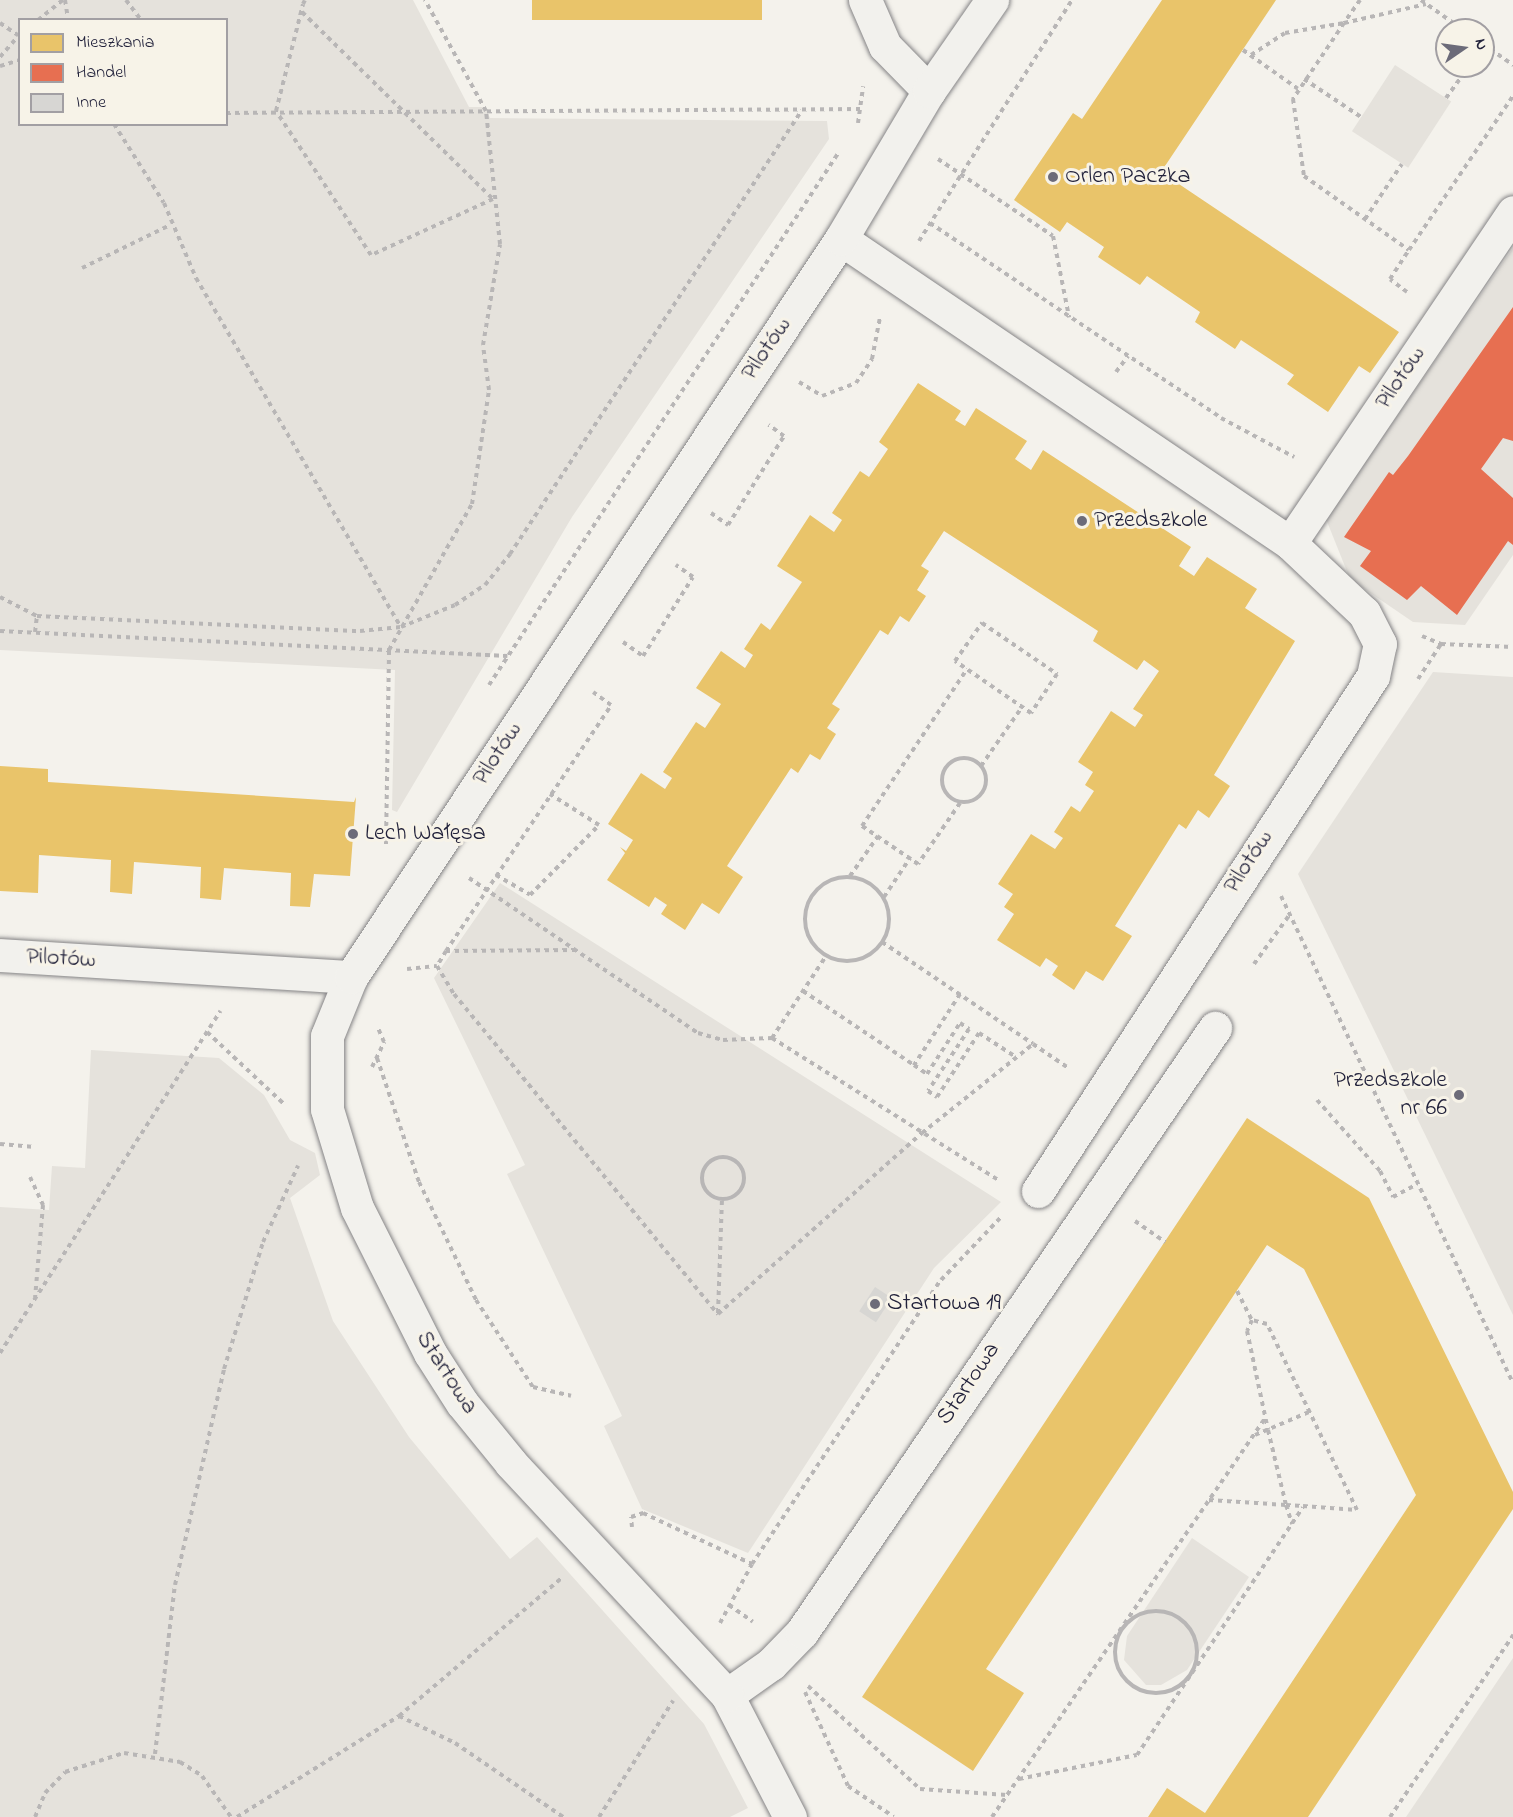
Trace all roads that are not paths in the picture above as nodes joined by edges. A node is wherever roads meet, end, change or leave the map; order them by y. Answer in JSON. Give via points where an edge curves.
{"nodes":[{"id":1,"x":865,"y":0,"type":"edge"},
{"id":2,"x":992,"y":0,"type":"edge"},
{"id":3,"x":929,"y":91,"type":"junction"},
{"id":4,"x":1513,"y":212,"type":"edge"},
{"id":5,"x":841,"y":238,"type":"junction"},
{"id":6,"x":1290,"y":543,"type":"junction"},
{"id":7,"x":0,"y":955,"type":"edge"},
{"id":8,"x":351,"y":977,"type":"junction"},
{"id":9,"x":1215,"y":1028,"type":"dead end"},
{"id":10,"x":1038,"y":1191,"type":"dead end"},
{"id":11,"x":727,"y":1695,"type":"junction"},
{"id":12,"x":790,"y":1817,"type":"edge"}],
"edges":[{"from":1,"to":3,"type":"street","via":[[885,46]]},
{"from":2,"to":3,"type":"street","name":"Pilotów"},
{"from":3,"to":5,"type":"street","name":"Pilotów"},
{"from":4,"to":6,"type":"street","name":"Pilotów"},
{"from":5,"to":6,"type":"street","name":"Pilotów"},
{"from":5,"to":8,"type":"street","name":"Pilotów"},
{"from":6,"to":10,"type":"street","name":"Pilotów","via":[[1364,613],[1380,645],[1372,676]]},
{"from":7,"to":8,"type":"street","name":"Pilotów"},
{"from":8,"to":11,"type":"street","name":"Startowa","via":[[334,1012],[325,1066],[327,1108],[357,1208],[390,1281],[462,1403],[591,1554]]},
{"from":9,"to":11,"type":"street","name":"Startowa","via":[[802,1632],[771,1664]]},
{"from":11,"to":12,"type":"street","name":"Startowa"}]}
